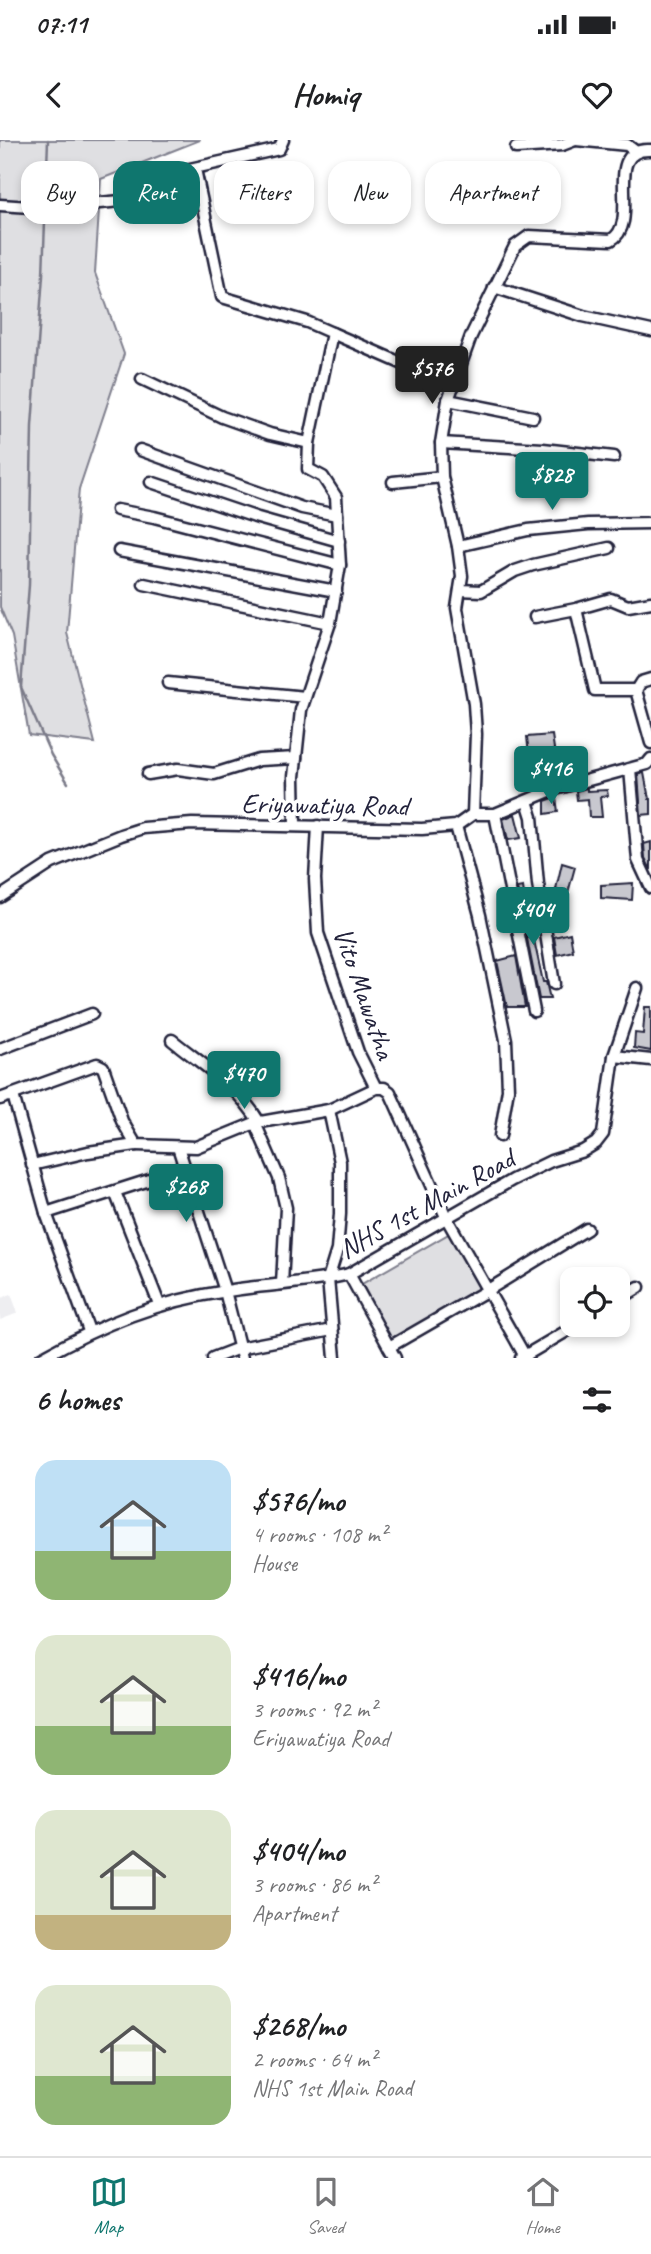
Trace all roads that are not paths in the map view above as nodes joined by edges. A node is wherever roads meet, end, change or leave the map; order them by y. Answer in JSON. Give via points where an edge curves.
{"nodes":[{"id":1,"x":283,"y":140,"type":"edge"},
{"id":2,"x":575,"y":140,"type":"edge"},
{"id":3,"x":516,"y":148,"type":"dead end"},
{"id":4,"x":651,"y":150,"type":"edge"},
{"id":5,"x":636,"y":152,"type":"junction"},
{"id":6,"x":200,"y":168,"type":"edge"},
{"id":7,"x":200,"y":193,"type":"edge"},
{"id":8,"x":113,"y":202,"type":"edge"},
{"id":9,"x":0,"y":205,"type":"edge"},
{"id":10,"x":494,"y":287,"type":"junction"},
{"id":11,"x":651,"y":331,"type":"edge"},
{"id":12,"x":332,"y":333,"type":"junction"},
{"id":13,"x":142,"y":379,"type":"dead end"},
{"id":14,"x":454,"y":386,"type":"junction"},
{"id":15,"x":448,"y":400,"type":"junction"},
{"id":16,"x":533,"y":416,"type":"dead end"},
{"id":17,"x":309,"y":443,"type":"junction"},
{"id":18,"x":441,"y":443,"type":"junction"},
{"id":19,"x":140,"y":450,"type":"dead end"},
{"id":20,"x":614,"y":457,"type":"dead end"},
{"id":21,"x":442,"y":477,"type":"junction"},
{"id":22,"x":151,"y":482,"type":"dead end"},
{"id":23,"x":393,"y":482,"type":"dead end"},
{"id":24,"x":117,"y":510,"type":"dead end"},
{"id":25,"x":337,"y":515,"type":"junction"},
{"id":26,"x":651,"y":523,"type":"edge"},
{"id":27,"x":340,"y":541,"type":"junction"},
{"id":28,"x":458,"y":546,"type":"junction"},
{"id":29,"x":609,"y":548,"type":"dead end"},
{"id":30,"x":119,"y":551,"type":"dead end"},
{"id":31,"x":340,"y":565,"type":"junction"},
{"id":32,"x":144,"y":584,"type":"dead end"},
{"id":33,"x":460,"y":590,"type":"junction"},
{"id":34,"x":337,"y":591,"type":"junction"},
{"id":35,"x":651,"y":602,"type":"edge"},
{"id":36,"x":576,"y":610,"type":"junction"},
{"id":37,"x":535,"y":617,"type":"dead end"},
{"id":38,"x":330,"y":623,"type":"junction"},
{"id":39,"x":651,"y":679,"type":"edge"},
{"id":40,"x":168,"y":684,"type":"dead end"},
{"id":41,"x":636,"y":690,"type":"junction"},
{"id":42,"x":305,"y":697,"type":"junction"},
{"id":43,"x":651,"y":743,"type":"edge"},
{"id":44,"x":296,"y":758,"type":"junction"},
{"id":45,"x":651,"y":759,"type":"edge"},
{"id":46,"x":630,"y":769,"type":"junction"},
{"id":47,"x":148,"y":774,"type":"dead end"},
{"id":48,"x":527,"y":801,"type":"junction"},
{"id":49,"x":474,"y":814,"type":"junction"},
{"id":50,"x":495,"y":814,"type":"junction"},
{"id":51,"x":295,"y":825,"type":"junction"},
{"id":52,"x":456,"y":826,"type":"junction"},
{"id":53,"x":318,"y":827,"type":"junction"},
{"id":54,"x":651,"y":888,"type":"edge"},
{"id":55,"x":0,"y":897,"type":"edge"},
{"id":56,"x":554,"y":984,"type":"dead end"},
{"id":57,"x":636,"y":988,"type":"dead end"},
{"id":58,"x":534,"y":1011,"type":"dead end"},
{"id":59,"x":92,"y":1014,"type":"dead end"},
{"id":60,"x":172,"y":1040,"type":"dead end"},
{"id":61,"x":0,"y":1048,"type":"edge"},
{"id":62,"x":614,"y":1056,"type":"junction"},
{"id":63,"x":651,"y":1060,"type":"edge"},
{"id":64,"x":376,"y":1088,"type":"junction"},
{"id":65,"x":13,"y":1095,"type":"junction"},
{"id":66,"x":0,"y":1099,"type":"edge"},
{"id":67,"x":329,"y":1110,"type":"junction"},
{"id":68,"x":257,"y":1122,"type":"junction"},
{"id":69,"x":500,"y":1136,"type":"dead end"},
{"id":70,"x":136,"y":1145,"type":"junction"},
{"id":71,"x":178,"y":1147,"type":"junction"},
{"id":72,"x":32,"y":1165,"type":"junction"},
{"id":73,"x":184,"y":1169,"type":"junction"},
{"id":74,"x":115,"y":1192,"type":"junction"},
{"id":75,"x":46,"y":1213,"type":"junction"},
{"id":76,"x":447,"y":1219,"type":"junction"},
{"id":77,"x":587,"y":1229,"type":"dead end"},
{"id":78,"x":349,"y":1274,"type":"junction"},
{"id":79,"x":328,"y":1279,"type":"junction"},
{"id":80,"x":282,"y":1284,"type":"junction"},
{"id":81,"x":639,"y":1287,"type":"dead end"},
{"id":82,"x":488,"y":1290,"type":"junction"},
{"id":83,"x":225,"y":1291,"type":"junction"},
{"id":84,"x":630,"y":1293,"type":"edge"},
{"id":85,"x":159,"y":1304,"type":"junction"},
{"id":86,"x":332,"y":1330,"type":"junction"},
{"id":87,"x":89,"y":1331,"type":"junction"},
{"id":88,"x":560,"y":1335,"type":"edge"},
{"id":89,"x":389,"y":1347,"type":"junction"},
{"id":90,"x":240,"y":1353,"type":"edge"},
{"id":91,"x":524,"y":1357,"type":"edge"},
{"id":92,"x":41,"y":1358,"type":"edge"},
{"id":93,"x":213,"y":1358,"type":"edge"},
{"id":94,"x":335,"y":1358,"type":"edge"},
{"id":95,"x":395,"y":1358,"type":"edge"}],
"edges":[{"from":1,"to":6,"type":"street","via":[[279,149]]},
{"from":2,"to":3,"type":"street"},
{"from":2,"to":5,"type":"street","via":[[627,145]]},
{"from":4,"to":5,"type":"street"},
{"from":5,"to":10,"type":"street","via":[[625,170],[619,236],[611,240],[529,236],[515,246]]},
{"from":7,"to":12,"type":"street","via":[[222,297]]},
{"from":8,"to":9,"type":"street","via":[[46,208]]},
{"from":10,"to":11,"type":"street","via":[[583,316]]},
{"from":10,"to":14,"type":"street"},
{"from":12,"to":14,"type":"street"},
{"from":12,"to":17,"type":"street"},
{"from":13,"to":17,"type":"street","via":[[222,417]]},
{"from":14,"to":15,"type":"street"},
{"from":15,"to":16,"type":"street"},
{"from":15,"to":18,"type":"street"},
{"from":17,"to":25,"type":"street","via":[[308,469],[323,477],[336,497]]},
{"from":18,"to":20,"type":"street"},
{"from":18,"to":21,"type":"street"},
{"from":19,"to":25,"type":"street","via":[[302,508]]},
{"from":21,"to":23,"type":"street"},
{"from":21,"to":28,"type":"street"},
{"from":22,"to":27,"type":"street"},
{"from":24,"to":31,"type":"street"},
{"from":25,"to":27,"type":"street"},
{"from":26,"to":28,"type":"street","via":[[528,530]]},
{"from":27,"to":31,"type":"street"},
{"from":28,"to":33,"type":"street"},
{"from":29,"to":33,"type":"street","via":[[515,571],[481,591]]},
{"from":30,"to":34,"type":"street"},
{"from":31,"to":34,"type":"street"},
{"from":32,"to":38,"type":"street"},
{"from":33,"to":49,"type":"street","via":[[457,608],[476,734]]},
{"from":34,"to":38,"type":"street"},
{"from":35,"to":36,"type":"street","via":[[628,606],[611,599]]},
{"from":36,"to":37,"type":"street"},
{"from":36,"to":41,"type":"street","via":[[595,690]]},
{"from":38,"to":42,"type":"street"},
{"from":39,"to":41,"type":"street"},
{"from":40,"to":42,"type":"street"},
{"from":41,"to":43,"type":"street"},
{"from":42,"to":44,"type":"street"},
{"from":44,"to":47,"type":"street","via":[[259,760],[214,774],[178,769]]},
{"from":44,"to":51,"type":"street"},
{"from":45,"to":46,"type":"street"},
{"from":46,"to":48,"type":"street"},
{"from":46,"to":54,"type":"street","via":[[638,860]]},
{"from":48,"to":50,"type":"street"},
{"from":48,"to":56,"type":"street"},
{"from":49,"to":50,"type":"street"},
{"from":49,"to":52,"type":"street","name":"Eriyawatiya Road"},
{"from":50,"to":58,"type":"street"},
{"from":51,"to":53,"type":"street","name":"Eriyawatiya Road"},
{"from":51,"to":55,"type":"street","name":"Eriyawatiya Road","via":[[143,828],[52,863]]},
{"from":52,"to":53,"type":"street","name":"Eriyawatiya Road"},
{"from":52,"to":69,"type":"street","via":[[506,1040],[508,1089]]},
{"from":53,"to":64,"type":"street","name":"Vito Mawatha","via":[[318,933],[358,1052]]},
{"from":57,"to":62,"type":"street","name":"NHS 1st Main Road"},
{"from":59,"to":61,"type":"street"},
{"from":60,"to":68,"type":"street","via":[[229,1085]]},
{"from":62,"to":63,"type":"street"},
{"from":62,"to":76,"type":"street","name":"NHS 1st Main Road","via":[[603,1134],[596,1143],[551,1160]]},
{"from":64,"to":67,"type":"street"},
{"from":64,"to":76,"type":"street","name":"Vito Mawatha","via":[[390,1092]]},
{"from":65,"to":66,"type":"street"},
{"from":65,"to":70,"type":"street","via":[[97,1063],[103,1067],[122,1121]]},
{"from":65,"to":72,"type":"street"},
{"from":67,"to":68,"type":"street"},
{"from":67,"to":79,"type":"street","via":[[340,1163],[340,1214],[337,1250]]},
{"from":68,"to":71,"type":"street","via":[[196,1147]]},
{"from":68,"to":80,"type":"street","via":[[286,1208]]},
{"from":70,"to":71,"type":"street"},
{"from":70,"to":72,"type":"street"},
{"from":71,"to":73,"type":"street"},
{"from":72,"to":75,"type":"street"},
{"from":73,"to":74,"type":"street"},
{"from":73,"to":83,"type":"street"},
{"from":74,"to":75,"type":"street"},
{"from":74,"to":85,"type":"street"},
{"from":75,"to":87,"type":"street"},
{"from":76,"to":78,"type":"street","name":"NHS 1st Main Road"},
{"from":76,"to":82,"type":"street","name":"Vito Mawatha"},
{"from":77,"to":82,"type":"street"},
{"from":78,"to":79,"type":"street","name":"NHS 1st Main Road"},
{"from":78,"to":89,"type":"street"},
{"from":79,"to":80,"type":"street","name":"NHS 1st Main Road"},
{"from":79,"to":86,"type":"street"},
{"from":80,"to":83,"type":"street","name":"NHS 1st Main Road"},
{"from":81,"to":84,"type":"street"},
{"from":82,"to":89,"type":"street"},
{"from":82,"to":91,"type":"street","name":"Vito Mawatha"},
{"from":83,"to":85,"type":"street","name":"NHS 1st Main Road"},
{"from":83,"to":90,"type":"street"},
{"from":85,"to":87,"type":"street","name":"NHS 1st Main Road"},
{"from":86,"to":90,"type":"street"},
{"from":86,"to":94,"type":"street"},
{"from":87,"to":92,"type":"street","name":"NHS 1st Main Road"},
{"from":88,"to":91,"type":"street"},
{"from":89,"to":95,"type":"street"},
{"from":90,"to":93,"type":"street"}]}
